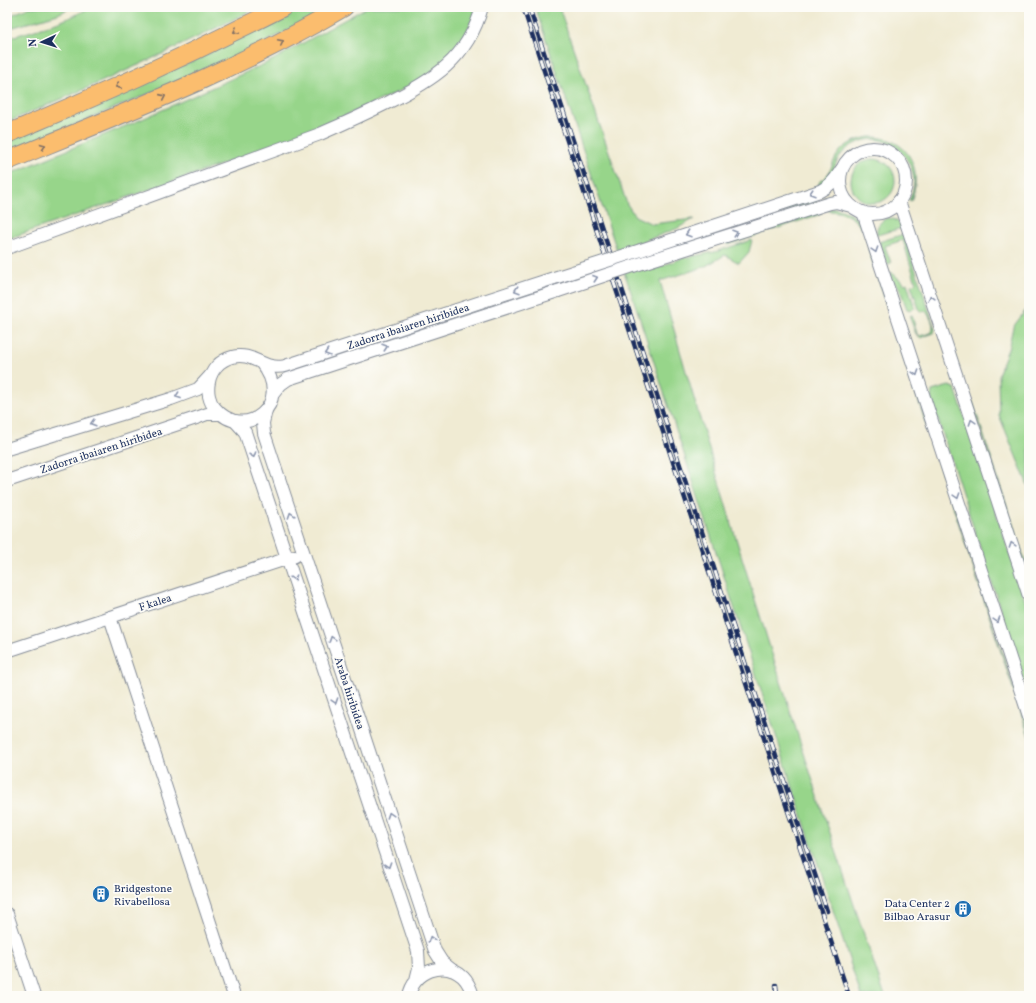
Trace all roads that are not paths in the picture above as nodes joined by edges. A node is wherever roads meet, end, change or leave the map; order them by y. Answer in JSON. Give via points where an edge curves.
{"nodes":[{"id":1,"x":283,"y":7,"type":"edge"},
{"id":2,"x":344,"y":7,"type":"edge"},
{"id":3,"x":482,"y":7,"type":"edge"},
{"id":4,"x":7,"y":134,"type":"edge"},
{"id":5,"x":7,"y":161,"type":"edge"},
{"id":6,"x":841,"y":170,"type":"junction"},
{"id":7,"x":899,"y":200,"type":"junction"},
{"id":8,"x":851,"y":206,"type":"junction"},
{"id":9,"x":863,"y":212,"type":"junction"},
{"id":10,"x":7,"y":248,"type":"edge"},
{"id":11,"x":262,"y":364,"type":"junction"},
{"id":12,"x":210,"y":376,"type":"junction"},
{"id":13,"x":273,"y":394,"type":"junction"},
{"id":14,"x":266,"y":410,"type":"junction"},
{"id":15,"x":219,"y":414,"type":"junction"},
{"id":16,"x":235,"y":421,"type":"junction"},
{"id":17,"x":7,"y":449,"type":"edge"},
{"id":18,"x":7,"y":482,"type":"edge"},
{"id":19,"x":304,"y":553,"type":"junction"},
{"id":20,"x":288,"y":558,"type":"junction"},
{"id":21,"x":1029,"y":596,"type":"edge"},
{"id":22,"x":110,"y":617,"type":"junction"},
{"id":23,"x":7,"y":650,"type":"edge"},
{"id":24,"x":1029,"y":716,"type":"edge"},
{"id":25,"x":7,"y":914,"type":"edge"},
{"id":26,"x":452,"y":970,"type":"junction"},
{"id":27,"x":416,"y":980,"type":"junction"},
{"id":28,"x":34,"y":996,"type":"edge"},
{"id":29,"x":234,"y":996,"type":"edge"},
{"id":30,"x":409,"y":996,"type":"edge"},
{"id":31,"x":473,"y":996,"type":"edge"}],
"edges":[{"from":1,"to":4,"type":"highway","one_way":true,"via":[[141,76]]},
{"from":5,"to":2,"type":"highway","one_way":true,"via":[[242,62]]},
{"from":3,"to":10,"type":"street","via":[[470,38],[452,62],[413,90],[320,134]]},
{"from":6,"to":7,"type":"street","via":[[856,152],[867,148],[879,148],[889,152],[903,167],[905,176],[903,193]]},
{"from":6,"to":8,"type":"street","via":[[843,196]]},
{"from":6,"to":11,"type":"street","name":"Zadorra ibaiaren hiribidea","one_way":true,"bridge":true,"via":[[834,181],[820,191],[285,366],[277,368]]},
{"from":7,"to":9,"type":"street","via":[[894,206],[879,213]]},
{"from":21,"to":7,"type":"street","one_way":true},
{"from":8,"to":9,"type":"street"},
{"from":13,"to":8,"type":"street","name":"Zadorra ibaiaren hiribidea","one_way":true,"bridge":true,"via":[[288,379],[644,262],[830,202]]},
{"from":9,"to":24,"type":"street","one_way":true},
{"from":11,"to":12,"type":"street","via":[[253,358],[233,356],[223,360]]},
{"from":11,"to":13,"type":"street","via":[[270,372]]},
{"from":12,"to":15,"type":"street","via":[[209,396],[212,406]]},
{"from":12,"to":17,"type":"street","one_way":true,"via":[[198,389],[171,399]]},
{"from":13,"to":14,"type":"street"},
{"from":14,"to":16,"type":"street","via":[[257,418]]},
{"from":19,"to":14,"type":"street","name":"Araba hiribidea","one_way":true,"via":[[264,433]]},
{"from":15,"to":16,"type":"street"},
{"from":15,"to":18,"type":"street","name":"Zadorra ibaiaren hiribidea","via":[[207,414]]},
{"from":16,"to":20,"type":"street","name":"Araba hiribidea","one_way":true,"via":[[245,432]]},
{"from":19,"to":20,"type":"street","name":"F kalea"},
{"from":26,"to":19,"type":"street","name":"Araba hiribidea","one_way":true,"via":[[442,962],[435,951]]},
{"from":20,"to":22,"type":"street","name":"F kalea"},
{"from":20,"to":27,"type":"street","name":"Araba hiribidea","one_way":true,"via":[[418,951],[419,968]]},
{"from":22,"to":23,"type":"street","name":"F kalea"},
{"from":22,"to":29,"type":"street"},
{"from":25,"to":28,"type":"street"},
{"from":26,"to":27,"type":"street","via":[[438,968],[427,971]]},
{"from":26,"to":31,"type":"street","name":"Araba hiribidea","via":[[462,976]]},
{"from":27,"to":30,"type":"street","name":"Araba hiribidea"}]}
